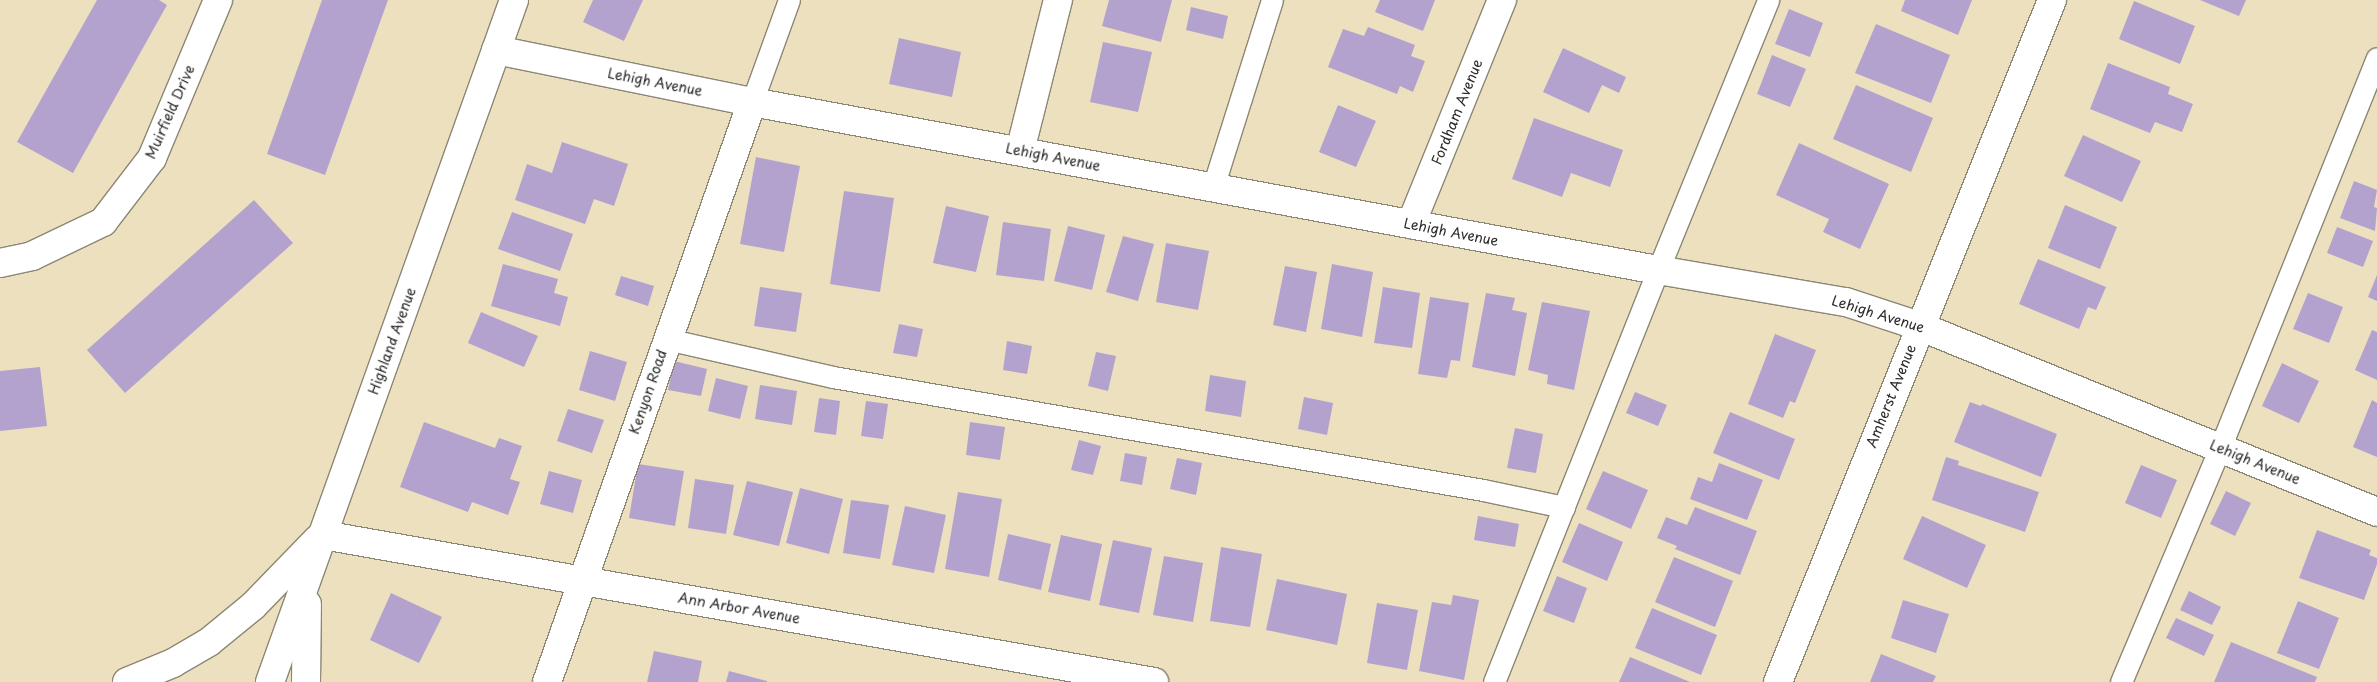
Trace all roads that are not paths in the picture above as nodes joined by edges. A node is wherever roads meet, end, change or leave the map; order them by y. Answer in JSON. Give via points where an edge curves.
{"nodes":[{"id":1,"x":218,"y":0,"type":"edge"},
{"id":2,"x":514,"y":0,"type":"edge"},
{"id":3,"x":789,"y":0,"type":"edge"},
{"id":4,"x":1058,"y":0,"type":"edge"},
{"id":5,"x":1272,"y":0,"type":"edge"},
{"id":6,"x":1502,"y":0,"type":"edge"},
{"id":7,"x":1768,"y":0,"type":"edge"},
{"id":8,"x":2052,"y":0,"type":"edge"},
{"id":9,"x":496,"y":50,"type":"junction"},
{"id":10,"x":2377,"y":58,"type":"edge"},
{"id":11,"x":752,"y":102,"type":"junction"},
{"id":12,"x":1020,"y":150,"type":"junction"},
{"id":13,"x":1212,"y":187,"type":"junction"},
{"id":14,"x":1411,"y":224,"type":"junction"},
{"id":15,"x":0,"y":263,"type":"edge"},
{"id":16,"x":1658,"y":270,"type":"junction"},
{"id":17,"x":1919,"y":326,"type":"junction"},
{"id":18,"x":667,"y":339,"type":"junction"},
{"id":19,"x":2220,"y":448,"type":"junction"},
{"id":20,"x":1564,"y":507,"type":"junction"},
{"id":21,"x":2377,"y":512,"type":"edge"},
{"id":22,"x":323,"y":534,"type":"junction"},
{"id":23,"x":308,"y":579,"type":"junction"},
{"id":24,"x":583,"y":580,"type":"junction"},
{"id":25,"x":127,"y":682,"type":"edge"},
{"id":26,"x":270,"y":682,"type":"edge"},
{"id":27,"x":306,"y":682,"type":"edge"},
{"id":28,"x":547,"y":682,"type":"edge"},
{"id":29,"x":1154,"y":682,"type":"edge"},
{"id":30,"x":1494,"y":682,"type":"edge"},
{"id":31,"x":1778,"y":682,"type":"edge"},
{"id":32,"x":2122,"y":682,"type":"edge"}],
"edges":[{"from":1,"to":15,"type":"street","name":"Muirfield Drive","via":[[152,158],[103,222],[32,256]]},
{"from":2,"to":9,"type":"street","name":"Highland Avenue"},
{"from":3,"to":11,"type":"lane"},
{"from":4,"to":12,"type":"street"},
{"from":5,"to":13,"type":"lane"},
{"from":6,"to":14,"type":"street","name":"Fordham Avenue"},
{"from":7,"to":16,"type":"lane"},
{"from":8,"to":17,"type":"street","name":"Amherst Avenue"},
{"from":9,"to":11,"type":"street","name":"Lehigh Avenue"},
{"from":9,"to":22,"type":"street","name":"Highland Avenue"},
{"from":10,"to":19,"type":"lane"},
{"from":11,"to":12,"type":"street","name":"Lehigh Avenue"},
{"from":11,"to":18,"type":"street","name":"Kenyon Road"},
{"from":12,"to":13,"type":"street","name":"Lehigh Avenue"},
{"from":13,"to":14,"type":"street","name":"Lehigh Avenue"},
{"from":14,"to":16,"type":"street","name":"Lehigh Avenue"},
{"from":16,"to":17,"type":"street","name":"Lehigh Avenue","via":[[1846,302]]},
{"from":16,"to":20,"type":"lane"},
{"from":17,"to":19,"type":"street","name":"Lehigh Avenue"},
{"from":17,"to":31,"type":"street","name":"Amherst Avenue"},
{"from":18,"to":20,"type":"lane","via":[[833,378],[1483,490]]},
{"from":18,"to":24,"type":"street","name":"Kenyon Road"},
{"from":19,"to":21,"type":"street","name":"Lehigh Avenue"},
{"from":19,"to":32,"type":"lane"},
{"from":20,"to":30,"type":"lane"},
{"from":22,"to":23,"type":"street","name":"Highland Avenue"},
{"from":22,"to":24,"type":"street","name":"Ann Arbor Avenue"},
{"from":22,"to":25,"type":"street","via":[[253,606],[209,642],[173,663]]},
{"from":23,"to":26,"type":"street","name":"Highland Avenue"},
{"from":23,"to":27,"type":"street"},
{"from":24,"to":28,"type":"street","name":"Kenyon Road"},
{"from":24,"to":29,"type":"street","name":"Ann Arbor Avenue"}]}
